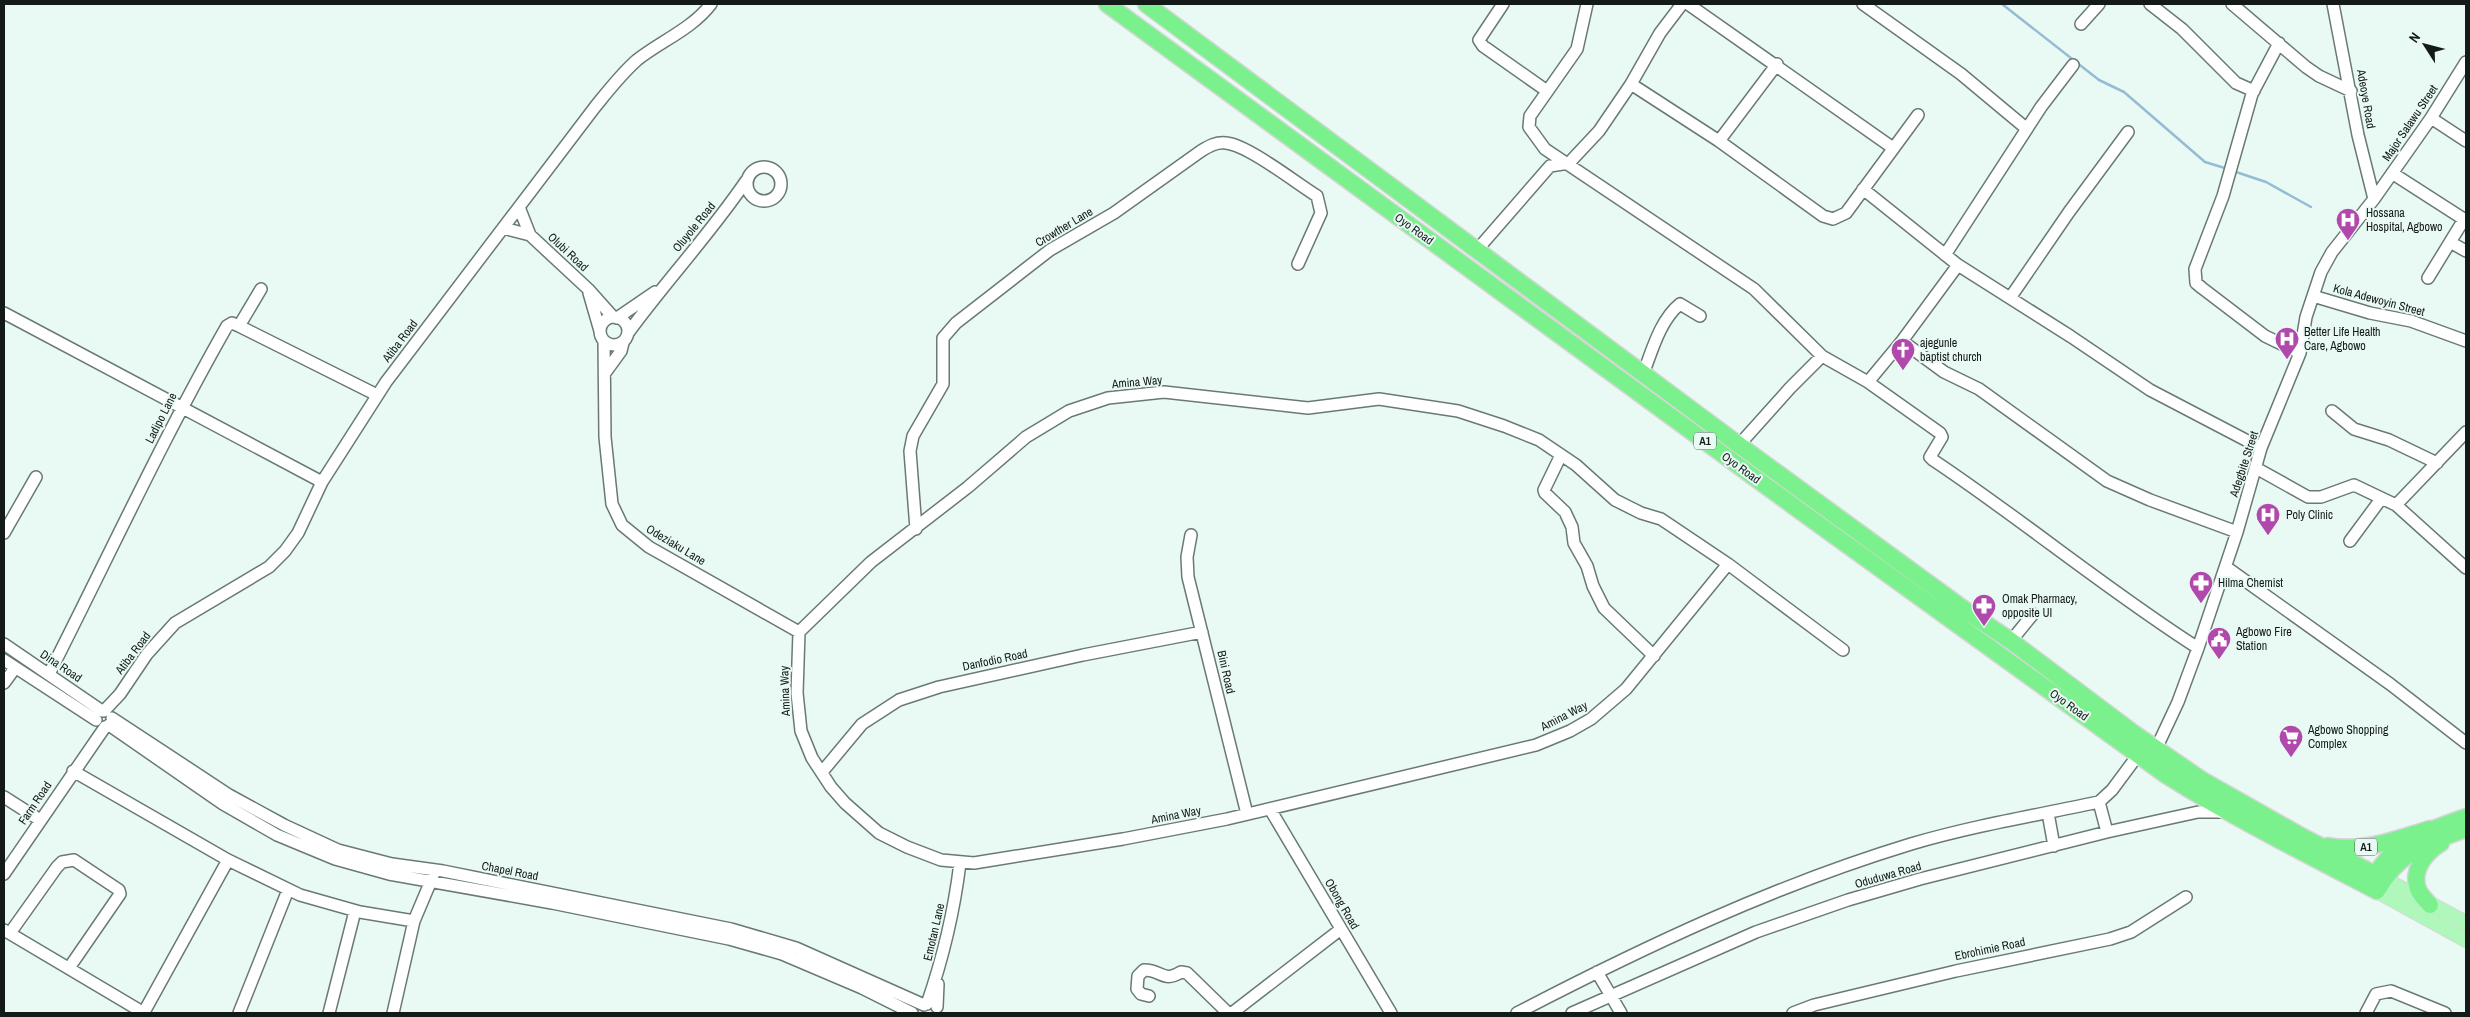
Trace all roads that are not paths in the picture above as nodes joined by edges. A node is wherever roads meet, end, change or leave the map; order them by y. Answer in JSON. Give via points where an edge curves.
{"nodes":[{"id":1,"x":711,"y":4,"type":"edge"},
{"id":2,"x":1107,"y":4,"type":"edge"},
{"id":3,"x":1146,"y":4,"type":"edge"},
{"id":4,"x":1503,"y":4,"type":"edge"},
{"id":5,"x":1587,"y":4,"type":"edge"},
{"id":6,"x":1682,"y":4,"type":"edge"},
{"id":7,"x":1688,"y":4,"type":"edge"},
{"id":8,"x":1863,"y":4,"type":"edge"},
{"id":9,"x":2099,"y":4,"type":"edge"},
{"id":10,"x":2150,"y":4,"type":"edge"},
{"id":11,"x":2232,"y":4,"type":"edge"},
{"id":12,"x":2333,"y":4,"type":"edge"},
{"id":13,"x":2081,"y":24,"type":"dead end"},
{"id":14,"x":2279,"y":43,"type":"junction"},
{"id":15,"x":2466,"y":62,"type":"edge"},
{"id":16,"x":1777,"y":64,"type":"junction"},
{"id":17,"x":2073,"y":65,"type":"dead end"},
{"id":18,"x":1631,"y":84,"type":"junction"},
{"id":19,"x":2254,"y":90,"type":"junction"},
{"id":20,"x":1548,"y":91,"type":"junction"},
{"id":21,"x":2351,"y":91,"type":"junction"},
{"id":22,"x":1918,"y":115,"type":"dead end"},
{"id":23,"x":2431,"y":118,"type":"junction"},
{"id":24,"x":2026,"y":129,"type":"junction"},
{"id":25,"x":2128,"y":132,"type":"dead end"},
{"id":26,"x":1719,"y":141,"type":"junction"},
{"id":27,"x":2466,"y":141,"type":"edge"},
{"id":28,"x":1893,"y":148,"type":"junction"},
{"id":29,"x":1569,"y":163,"type":"junction"},
{"id":30,"x":2392,"y":173,"type":"junction"},
{"id":31,"x":746,"y":181,"type":"dead end"},
{"id":32,"x":1863,"y":189,"type":"junction"},
{"id":33,"x":2374,"y":199,"type":"junction"},
{"id":34,"x":519,"y":207,"type":"junction"},
{"id":35,"x":503,"y":228,"type":"junction"},
{"id":36,"x":530,"y":235,"type":"junction"},
{"id":37,"x":2450,"y":242,"type":"junction"},
{"id":38,"x":1477,"y":250,"type":"junction"},
{"id":39,"x":2466,"y":251,"type":"edge"},
{"id":40,"x":1945,"y":255,"type":"junction"},
{"id":41,"x":1298,"y":264,"type":"dead end"},
{"id":42,"x":1958,"y":265,"type":"junction"},
{"id":43,"x":2428,"y":278,"type":"dead end"},
{"id":44,"x":261,"y":289,"type":"dead end"},
{"id":45,"x":588,"y":289,"type":"junction"},
{"id":46,"x":660,"y":289,"type":"junction"},
{"id":47,"x":2312,"y":296,"type":"junction"},
{"id":48,"x":2010,"y":298,"type":"junction"},
{"id":49,"x":4,"y":313,"type":"edge"},
{"id":50,"x":1700,"y":316,"type":"dead end"},
{"id":51,"x":615,"y":318,"type":"junction"},
{"id":52,"x":239,"y":326,"type":"junction"},
{"id":53,"x":602,"y":336,"type":"junction"},
{"id":54,"x":626,"y":338,"type":"junction"},
{"id":55,"x":1902,"y":341,"type":"junction"},
{"id":56,"x":2466,"y":341,"type":"edge"},
{"id":57,"x":2300,"y":353,"type":"junction"},
{"id":58,"x":1822,"y":356,"type":"junction"},
{"id":59,"x":605,"y":374,"type":"junction"},
{"id":60,"x":1643,"y":374,"type":"junction"},
{"id":61,"x":1868,"y":382,"type":"junction"},
{"id":62,"x":376,"y":395,"type":"junction"},
{"id":63,"x":181,"y":407,"type":"junction"},
{"id":64,"x":2332,"y":411,"type":"dead end"},
{"id":65,"x":2466,"y":432,"type":"edge"},
{"id":66,"x":1739,"y":445,"type":"junction"},
{"id":67,"x":2261,"y":448,"type":"junction"},
{"id":68,"x":1561,"y":455,"type":"junction"},
{"id":69,"x":2437,"y":462,"type":"junction"},
{"id":70,"x":2256,"y":468,"type":"junction"},
{"id":71,"x":36,"y":477,"type":"dead end"},
{"id":72,"x":322,"y":482,"type":"junction"},
{"id":73,"x":2381,"y":499,"type":"junction"},
{"id":74,"x":2396,"y":505,"type":"junction"},
{"id":75,"x":1843,"y":521,"type":"junction"},
{"id":76,"x":916,"y":529,"type":"junction"},
{"id":77,"x":2237,"y":532,"type":"junction"},
{"id":78,"x":4,"y":533,"type":"edge"},
{"id":79,"x":1191,"y":535,"type":"dead end"},
{"id":80,"x":1832,"y":535,"type":"junction"},
{"id":81,"x":2350,"y":541,"type":"dead end"},
{"id":82,"x":1728,"y":564,"type":"junction"},
{"id":83,"x":2465,"y":565,"type":"edge"},
{"id":84,"x":2226,"y":568,"type":"junction"},
{"id":85,"x":2033,"y":614,"type":"dead end"},
{"id":86,"x":799,"y":632,"type":"junction"},
{"id":87,"x":1202,"y":632,"type":"junction"},
{"id":88,"x":2011,"y":641,"type":"junction"},
{"id":89,"x":4,"y":644,"type":"edge"},
{"id":90,"x":2198,"y":648,"type":"junction"},
{"id":91,"x":1844,"y":650,"type":"dead end"},
{"id":92,"x":1654,"y":656,"type":"junction"},
{"id":93,"x":4,"y":660,"type":"edge"},
{"id":94,"x":15,"y":668,"type":"junction"},
{"id":95,"x":48,"y":674,"type":"junction"},
{"id":96,"x":4,"y":683,"type":"edge"},
{"id":97,"x":105,"y":719,"type":"junction"},
{"id":98,"x":2466,"y":743,"type":"edge"},
{"id":99,"x":2156,"y":749,"type":"junction"},
{"id":100,"x":2138,"y":755,"type":"junction"},
{"id":101,"x":2182,"y":767,"type":"junction"},
{"id":102,"x":73,"y":771,"type":"junction"},
{"id":103,"x":822,"y":772,"type":"junction"},
{"id":104,"x":2198,"y":787,"type":"junction"},
{"id":105,"x":4,"y":797,"type":"edge"},
{"id":106,"x":2099,"y":802,"type":"junction"},
{"id":107,"x":1270,"y":809,"type":"junction"},
{"id":108,"x":2226,"y":812,"type":"junction"},
{"id":109,"x":2048,"y":813,"type":"junction"},
{"id":110,"x":1247,"y":814,"type":"junction"},
{"id":111,"x":40,"y":820,"type":"junction"},
{"id":112,"x":2466,"y":828,"type":"edge"},
{"id":113,"x":2430,"y":829,"type":"junction"},
{"id":114,"x":2108,"y":832,"type":"junction"},
{"id":115,"x":2301,"y":836,"type":"junction"},
{"id":116,"x":2054,"y":846,"type":"junction"},
{"id":117,"x":228,"y":860,"type":"junction"},
{"id":118,"x":960,"y":864,"type":"junction"},
{"id":119,"x":4,"y":874,"type":"edge"},
{"id":120,"x":433,"y":876,"type":"junction"},
{"id":121,"x":2376,"y":883,"type":"junction"},
{"id":122,"x":288,"y":890,"type":"junction"},
{"id":123,"x":2186,"y":897,"type":"dead end"},
{"id":124,"x":2430,"y":905,"type":"junction"},
{"id":125,"x":355,"y":910,"type":"junction"},
{"id":126,"x":414,"y":920,"type":"junction"},
{"id":127,"x":2466,"y":923,"type":"edge"},
{"id":128,"x":1341,"y":929,"type":"junction"},
{"id":129,"x":7,"y":932,"type":"edge"},
{"id":130,"x":2466,"y":940,"type":"edge"},
{"id":131,"x":69,"y":968,"type":"junction"},
{"id":132,"x":1597,"y":972,"type":"junction"},
{"id":133,"x":1149,"y":996,"type":"dead end"},
{"id":134,"x":1609,"y":996,"type":"junction"},
{"id":135,"x":933,"y":1010,"type":"edge"},
{"id":136,"x":2427,"y":1010,"type":"edge"},
{"id":137,"x":144,"y":1013,"type":"edge"},
{"id":138,"x":239,"y":1013,"type":"edge"},
{"id":139,"x":330,"y":1013,"type":"edge"},
{"id":140,"x":393,"y":1013,"type":"edge"},
{"id":141,"x":912,"y":1013,"type":"edge"},
{"id":142,"x":1228,"y":1013,"type":"edge"},
{"id":143,"x":1232,"y":1013,"type":"edge"},
{"id":144,"x":1391,"y":1013,"type":"edge"},
{"id":145,"x":1517,"y":1013,"type":"edge"},
{"id":146,"x":1572,"y":1013,"type":"edge"},
{"id":147,"x":1622,"y":1013,"type":"edge"},
{"id":148,"x":1793,"y":1013,"type":"edge"},
{"id":149,"x":2366,"y":1013,"type":"edge"},
{"id":150,"x":2445,"y":1013,"type":"edge"}],
"edges":[{"from":1,"to":34,"type":"street","name":"Atiba Road","via":[[615,82]]},
{"from":2,"to":80,"type":"highway","name":"Oyo Road","number":"A1"},
{"from":3,"to":38,"type":"highway","name":"Oyo Road","number":"A1"},
{"from":4,"to":20,"type":"street","via":[[1479,40]]},
{"from":5,"to":20,"type":"street","via":[[1577,48]]},
{"from":6,"to":18,"type":"street","via":[[1660,33]]},
{"from":7,"to":16,"type":"street"},
{"from":8,"to":24,"type":"street","via":[[1961,74]]},
{"from":9,"to":13,"type":"street"},
{"from":10,"to":19,"type":"street","via":[[2182,30],[2236,84]]},
{"from":11,"to":14,"type":"street"},
{"from":12,"to":21,"type":"street","name":"Adeoye Road"},
{"from":14,"to":19,"type":"street"},
{"from":14,"to":21,"type":"street","via":[[2319,76]]},
{"from":15,"to":23,"type":"street","name":"Major Salawu Street"},
{"from":16,"to":26,"type":"street"},
{"from":16,"to":28,"type":"street"},
{"from":17,"to":24,"type":"street"},
{"from":18,"to":26,"type":"street"},
{"from":18,"to":29,"type":"street","via":[[1599,131]]},
{"from":19,"to":57,"type":"street","via":[[2223,196],[2194,269],[2194,278],[2202,288],[2265,336]]},
{"from":20,"to":29,"type":"street","via":[[1530,116],[1529,127],[1545,149]]},
{"from":21,"to":33,"type":"street","name":"Adeoye Road"},
{"from":22,"to":28,"type":"street"},
{"from":23,"to":27,"type":"street"},
{"from":23,"to":30,"type":"street","name":"Major Salawu Street"},
{"from":24,"to":40,"type":"street"},
{"from":25,"to":48,"type":"street"},
{"from":26,"to":32,"type":"street","via":[[1823,216],[1833,219],[1846,213]]},
{"from":28,"to":32,"type":"street"},
{"from":29,"to":38,"type":"street","via":[[1550,166]]},
{"from":29,"to":58,"type":"street","via":[[1613,196],[1754,289]]},
{"from":30,"to":33,"type":"street","name":"Major Salawu Street"},
{"from":30,"to":37,"type":"street","via":[[2462,218]]},
{"from":31,"to":46,"type":"street","name":"Oluyole Road","via":[[716,225]]},
{"from":32,"to":40,"type":"street"},
{"from":33,"to":47,"type":"street","name":"Adegbite Street","via":[[2332,252]]},
{"from":34,"to":35,"type":"street","name":"Atiba Road"},
{"from":34,"to":36,"type":"street","name":"Olubi Road"},
{"from":35,"to":36,"type":"street","name":"Olubi Road"},
{"from":35,"to":62,"type":"street","name":"Atiba Road"},
{"from":36,"to":45,"type":"street","name":"Olubi Road"},
{"from":37,"to":39,"type":"street"},
{"from":37,"to":43,"type":"street"},
{"from":38,"to":60,"type":"highway","name":"Oyo Road","number":"A1"},
{"from":40,"to":42,"type":"street"},
{"from":41,"to":76,"type":"street","name":"Crowther Lane","via":[[1321,212],[1316,196],[1246,150],[1224,142],[1213,143],[1114,213],[1050,250],[956,323],[943,338],[943,384],[913,436],[910,451]]},
{"from":42,"to":48,"type":"street"},
{"from":42,"to":55,"type":"street"},
{"from":44,"to":52,"type":"street"},
{"from":45,"to":51,"type":"street","name":"Olubi Road"},
{"from":45,"to":53,"type":"street","name":"Olubi Road"},
{"from":46,"to":51,"type":"street","name":"Oluyole Road"},
{"from":46,"to":54,"type":"street","name":"Oluyole Road"},
{"from":47,"to":56,"type":"street","name":"Kola Adewoyin Street","via":[[2411,321]]},
{"from":47,"to":57,"type":"street","name":"Adegbite Street"},
{"from":48,"to":67,"type":"street","via":[[2150,390]]},
{"from":49,"to":63,"type":"street"},
{"from":50,"to":60,"type":"street","via":[[1680,304],[1674,309]]},
{"from":51,"to":53,"type":"street","via":[[602,324]]},
{"from":51,"to":54,"type":"street","via":[[628,326]]},
{"from":52,"to":62,"type":"street"},
{"from":52,"to":63,"type":"street","name":"Ladipo Lane","via":[[232,323],[227,326]]},
{"from":53,"to":54,"type":"street","via":[[613,346]]},
{"from":53,"to":59,"type":"street","name":"Odeziaku Lane"},
{"from":54,"to":59,"type":"street"},
{"from":55,"to":61,"type":"street"},
{"from":55,"to":77,"type":"street","via":[[1944,372],[1979,389],[2107,481]]},
{"from":57,"to":67,"type":"street","name":"Adegbite Street"},
{"from":58,"to":61,"type":"street"},
{"from":58,"to":66,"type":"street"},
{"from":59,"to":86,"type":"street","name":"Odeziaku Lane","via":[[605,437],[612,504],[622,525],[649,547]]},
{"from":60,"to":66,"type":"highway","name":"Oyo Road","number":"A1"},
{"from":61,"to":90,"type":"street","via":[[1940,433],[1942,437],[1930,457],[1933,460]]},
{"from":62,"to":72,"type":"street","name":"Atiba Road"},
{"from":63,"to":72,"type":"street"},
{"from":63,"to":95,"type":"street","name":"Ladipo Lane"},
{"from":64,"to":69,"type":"street","via":[[2354,429],[2389,440]]},
{"from":65,"to":69,"type":"street"},
{"from":66,"to":75,"type":"highway","name":"Oyo Road","number":"A1"},
{"from":67,"to":70,"type":"street","name":"Adegbite Street"},
{"from":68,"to":76,"type":"street","name":"Amina Way","via":[[1539,440],[1458,411],[1379,400],[1308,408],[1164,392],[1108,398],[1069,412],[1026,437]]},
{"from":68,"to":82,"type":"street","name":"Amina Way","via":[[1615,500],[1661,519]]},
{"from":68,"to":92,"type":"street","via":[[1545,493],[1569,519],[1574,543],[1604,608]]},
{"from":69,"to":74,"type":"street"},
{"from":70,"to":73,"type":"street","via":[[2308,497],[2322,497],[2354,485]]},
{"from":70,"to":77,"type":"street","name":"Adegbite Street"},
{"from":71,"to":78,"type":"street"},
{"from":72,"to":97,"type":"street","name":"Atiba Road","via":[[298,533],[270,567],[175,623],[146,654]]},
{"from":73,"to":74,"type":"street"},
{"from":73,"to":81,"type":"street"},
{"from":74,"to":83,"type":"street"},
{"from":75,"to":80,"type":"highway"},
{"from":75,"to":88,"type":"highway","name":"Oyo Road","number":"A1"},
{"from":76,"to":86,"type":"street","name":"Amina Way","via":[[871,562]]},
{"from":77,"to":84,"type":"street","name":"Adegbite Street"},
{"from":79,"to":87,"type":"street","name":"Bini Road","via":[[1188,577]]},
{"from":80,"to":100,"type":"highway","name":"Oyo Road","number":"A1"},
{"from":82,"to":91,"type":"street","name":"Amina Way"},
{"from":82,"to":92,"type":"street","name":"Amina Way"},
{"from":84,"to":90,"type":"street","name":"Adegbite Street"},
{"from":84,"to":98,"type":"street","via":[[2390,684]]},
{"from":85,"to":88,"type":"street"},
{"from":86,"to":103,"type":"street","name":"Amina Way","via":[[797,693],[801,731],[812,758]]},
{"from":87,"to":103,"type":"street","name":"Danfodio Road","via":[[938,687],[899,700],[862,724]]},
{"from":87,"to":110,"type":"street","name":"Bini Road"},
{"from":88,"to":99,"type":"highway","name":"Oyo Road","number":"A1"},
{"from":89,"to":95,"type":"street","name":"Dina Road"},
{"from":90,"to":99,"type":"street","name":"Adegbite Street"},
{"from":92,"to":107,"type":"street","name":"Amina Way","via":[[1605,709],[1570,731],[1536,745]]},
{"from":93,"to":94,"type":"street"},
{"from":94,"to":96,"type":"street"},
{"from":94,"to":97,"type":"street"},
{"from":95,"to":97,"type":"street","name":"Dina Road"},
{"from":97,"to":102,"type":"street","name":"Farm Road"},
{"from":97,"to":120,"type":"street","name":"Chapel Road","via":[[284,825],[338,850]]},
{"from":99,"to":101,"type":"highway","name":"Oyo Road","number":"A1"},
{"from":100,"to":101,"type":"highway","via":[[2148,756],[2175,769]]},
{"from":100,"to":104,"type":"highway","name":"Oyo Road","number":"A1"},
{"from":100,"to":106,"type":"street"},
{"from":101,"to":104,"type":"highway","name":"Oyo Road","number":"A1"},
{"from":102,"to":111,"type":"street","name":"Farm Road"},
{"from":102,"to":117,"type":"street"},
{"from":103,"to":118,"type":"street","name":"Amina Way","via":[[845,803],[879,833],[941,860]]},
{"from":104,"to":108,"type":"highway","name":"Oyo Road","number":"A1"},
{"from":104,"to":115,"type":"highway","name":"Oyo Road","number":"A1"},
{"from":105,"to":111,"type":"street"},
{"from":106,"to":109,"type":"street","name":"Oduduwa Road"},
{"from":106,"to":114,"type":"street"},
{"from":107,"to":110,"type":"street","name":"Amina Way"},
{"from":107,"to":128,"type":"street","name":"Obong Road"},
{"from":108,"to":114,"type":"street","name":"Oduduwa Road","via":[[2198,812]]},
{"from":108,"to":121,"type":"highway","name":"Oyo Road","number":"A1","via":[[2315,859]]},
{"from":109,"to":116,"type":"street"},
{"from":109,"to":132,"type":"street","name":"Oduduwa Road","via":[[1913,844],[1841,868],[1744,904]]},
{"from":110,"to":118,"type":"street","name":"Amina Way","via":[[1123,839]]},
{"from":111,"to":119,"type":"street","name":"Farm Road"},
{"from":112,"to":113,"type":"highway","number":"A1"},
{"from":112,"to":121,"type":"highway","via":[[2417,847]]},
{"from":112,"to":124,"type":"highway","via":[[2438,845],[2420,864],[2418,888]]},
{"from":113,"to":115,"type":"highway","number":"A1","via":[[2355,848],[2328,846]]},
{"from":113,"to":121,"type":"highway","number":"A1","via":[[2397,847]]},
{"from":114,"to":116,"type":"street","name":"Oduduwa Road"},
{"from":115,"to":121,"type":"highway","number":"A1"},
{"from":116,"to":134,"type":"street","name":"Oduduwa Road","via":[[1848,900],[1756,932]]},
{"from":117,"to":122,"type":"street"},
{"from":117,"to":137,"type":"street"},
{"from":118,"to":135,"type":"street","name":"Emotan Lane"},
{"from":120,"to":126,"type":"street"},
{"from":120,"to":135,"type":"street","name":"Chapel Road","via":[[443,871],[731,929],[796,948]]},
{"from":120,"to":141,"type":"street","name":"Chapel Road","via":[[729,939],[782,954]]},
{"from":121,"to":124,"type":"main road","number":"A1"},
{"from":121,"to":130,"type":"main road","number":"A1"},
{"from":122,"to":125,"type":"street"},
{"from":122,"to":138,"type":"street"},
{"from":123,"to":148,"type":"street","name":"Ebrohimie Road","via":[[2131,932],[2110,939],[1956,971],[1814,1005]]},
{"from":124,"to":127,"type":"main road","number":"A1"},
{"from":125,"to":126,"type":"street"},
{"from":125,"to":139,"type":"street"},
{"from":126,"to":140,"type":"street"},
{"from":128,"to":143,"type":"street"},
{"from":128,"to":144,"type":"street","name":"Obong Road"},
{"from":129,"to":131,"type":"street"},
{"from":129,"to":131,"type":"street","via":[[57,867],[62,862],[74,860],[115,887],[120,894]]},
{"from":131,"to":137,"type":"street"},
{"from":132,"to":134,"type":"street"},
{"from":132,"to":145,"type":"street","name":"Oduduwa Road"},
{"from":133,"to":142,"type":"street","via":[[1137,989],[1138,976],[1144,970],[1154,970],[1165,977],[1187,973]]},
{"from":134,"to":146,"type":"street","name":"Oduduwa Road"},
{"from":134,"to":147,"type":"street"},
{"from":136,"to":149,"type":"street","via":[[2391,991],[2381,992],[2372,998]]},
{"from":136,"to":150,"type":"street"}]}
